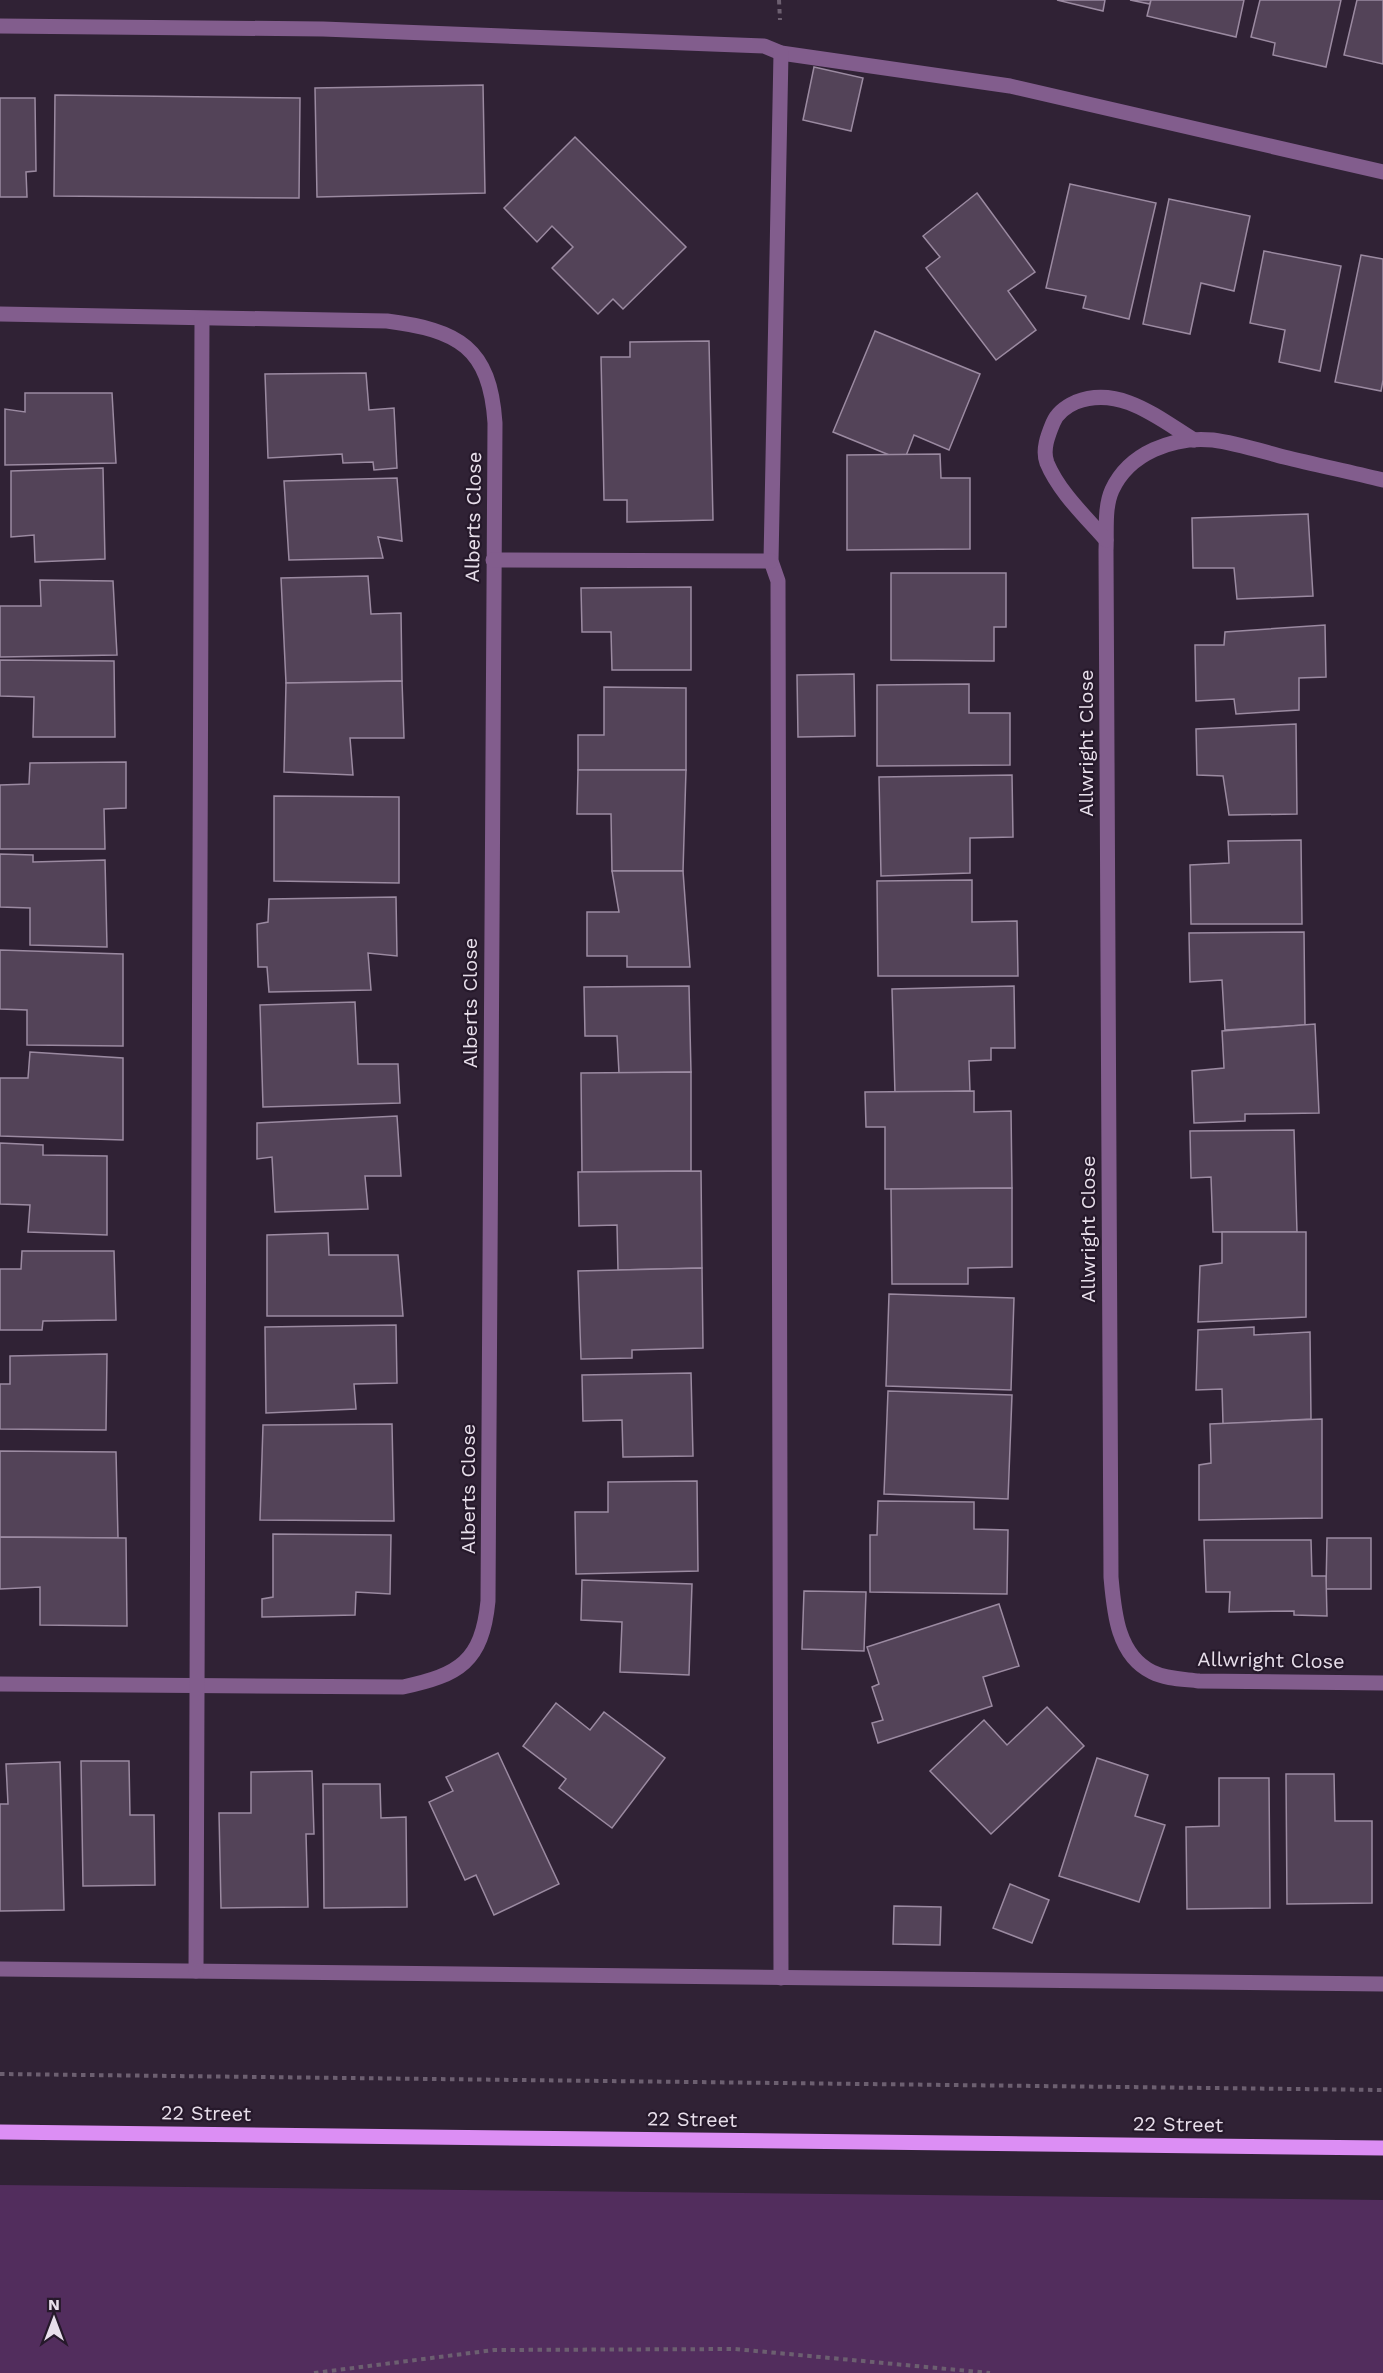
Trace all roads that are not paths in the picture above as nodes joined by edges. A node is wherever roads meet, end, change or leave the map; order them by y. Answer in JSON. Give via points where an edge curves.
{"nodes":[{"id":1,"x":0,"y":26,"type":"edge"},
{"id":2,"x":781,"y":53,"type":"junction"},
{"id":3,"x":1383,"y":172,"type":"edge"},
{"id":4,"x":0,"y":314,"type":"edge"},
{"id":5,"x":202,"y":319,"type":"junction"},
{"id":6,"x":1194,"y":440,"type":"junction"},
{"id":7,"x":1383,"y":480,"type":"edge"},
{"id":8,"x":1106,"y":540,"type":"junction"},
{"id":9,"x":493,"y":560,"type":"junction"},
{"id":10,"x":771,"y":561,"type":"junction"},
{"id":11,"x":1383,"y":1683,"type":"edge"},
{"id":12,"x":0,"y":1684,"type":"edge"},
{"id":13,"x":198,"y":1685,"type":"junction"},
{"id":14,"x":0,"y":1969,"type":"edge"},
{"id":15,"x":196,"y":1971,"type":"junction"},
{"id":16,"x":781,"y":1978,"type":"junction"},
{"id":17,"x":1383,"y":1984,"type":"edge"},
{"id":18,"x":0,"y":2132,"type":"edge"},
{"id":19,"x":1383,"y":2148,"type":"edge"}],
"edges":[{"from":1,"to":2,"type":"street","via":[[347,30],[764,46]]},
{"from":2,"to":3,"type":"street","via":[[1010,86]]},
{"from":2,"to":10,"type":"street"},
{"from":4,"to":5,"type":"street","name":"Alberts Close"},
{"from":5,"to":9,"type":"street","name":"Alberts Close","via":[[415,324],[448,334],[471,350],[485,370],[493,396]]},
{"from":5,"to":13,"type":"street"},
{"from":6,"to":7,"type":"street","name":"Allwright Close","via":[[1213,440]]},
{"from":6,"to":8,"type":"street","name":"Allwright Close","via":[[1159,447],[1126,470],[1112,491]]},
{"from":6,"to":8,"type":"street","name":"Allwright Close","via":[[1134,404],[1113,397],[1090,396],[1056,416],[1046,440],[1046,461],[1058,483]]},
{"from":8,"to":11,"type":"street","name":"Allwright Close","via":[[1114,1612],[1120,1636],[1134,1658],[1152,1672],[1173,1679]]},
{"from":9,"to":10,"type":"street"},
{"from":9,"to":13,"type":"street","name":"Alberts Close","via":[[486,1622],[481,1640],[454,1671],[403,1687]]},
{"from":10,"to":16,"type":"street","via":[[778,580]]},
{"from":12,"to":13,"type":"street","name":"Alberts Close"},
{"from":13,"to":15,"type":"street"},
{"from":14,"to":15,"type":"street"},
{"from":15,"to":16,"type":"street"},
{"from":16,"to":17,"type":"street"},
{"from":18,"to":19,"type":"main road","name":"22 Street"}]}
